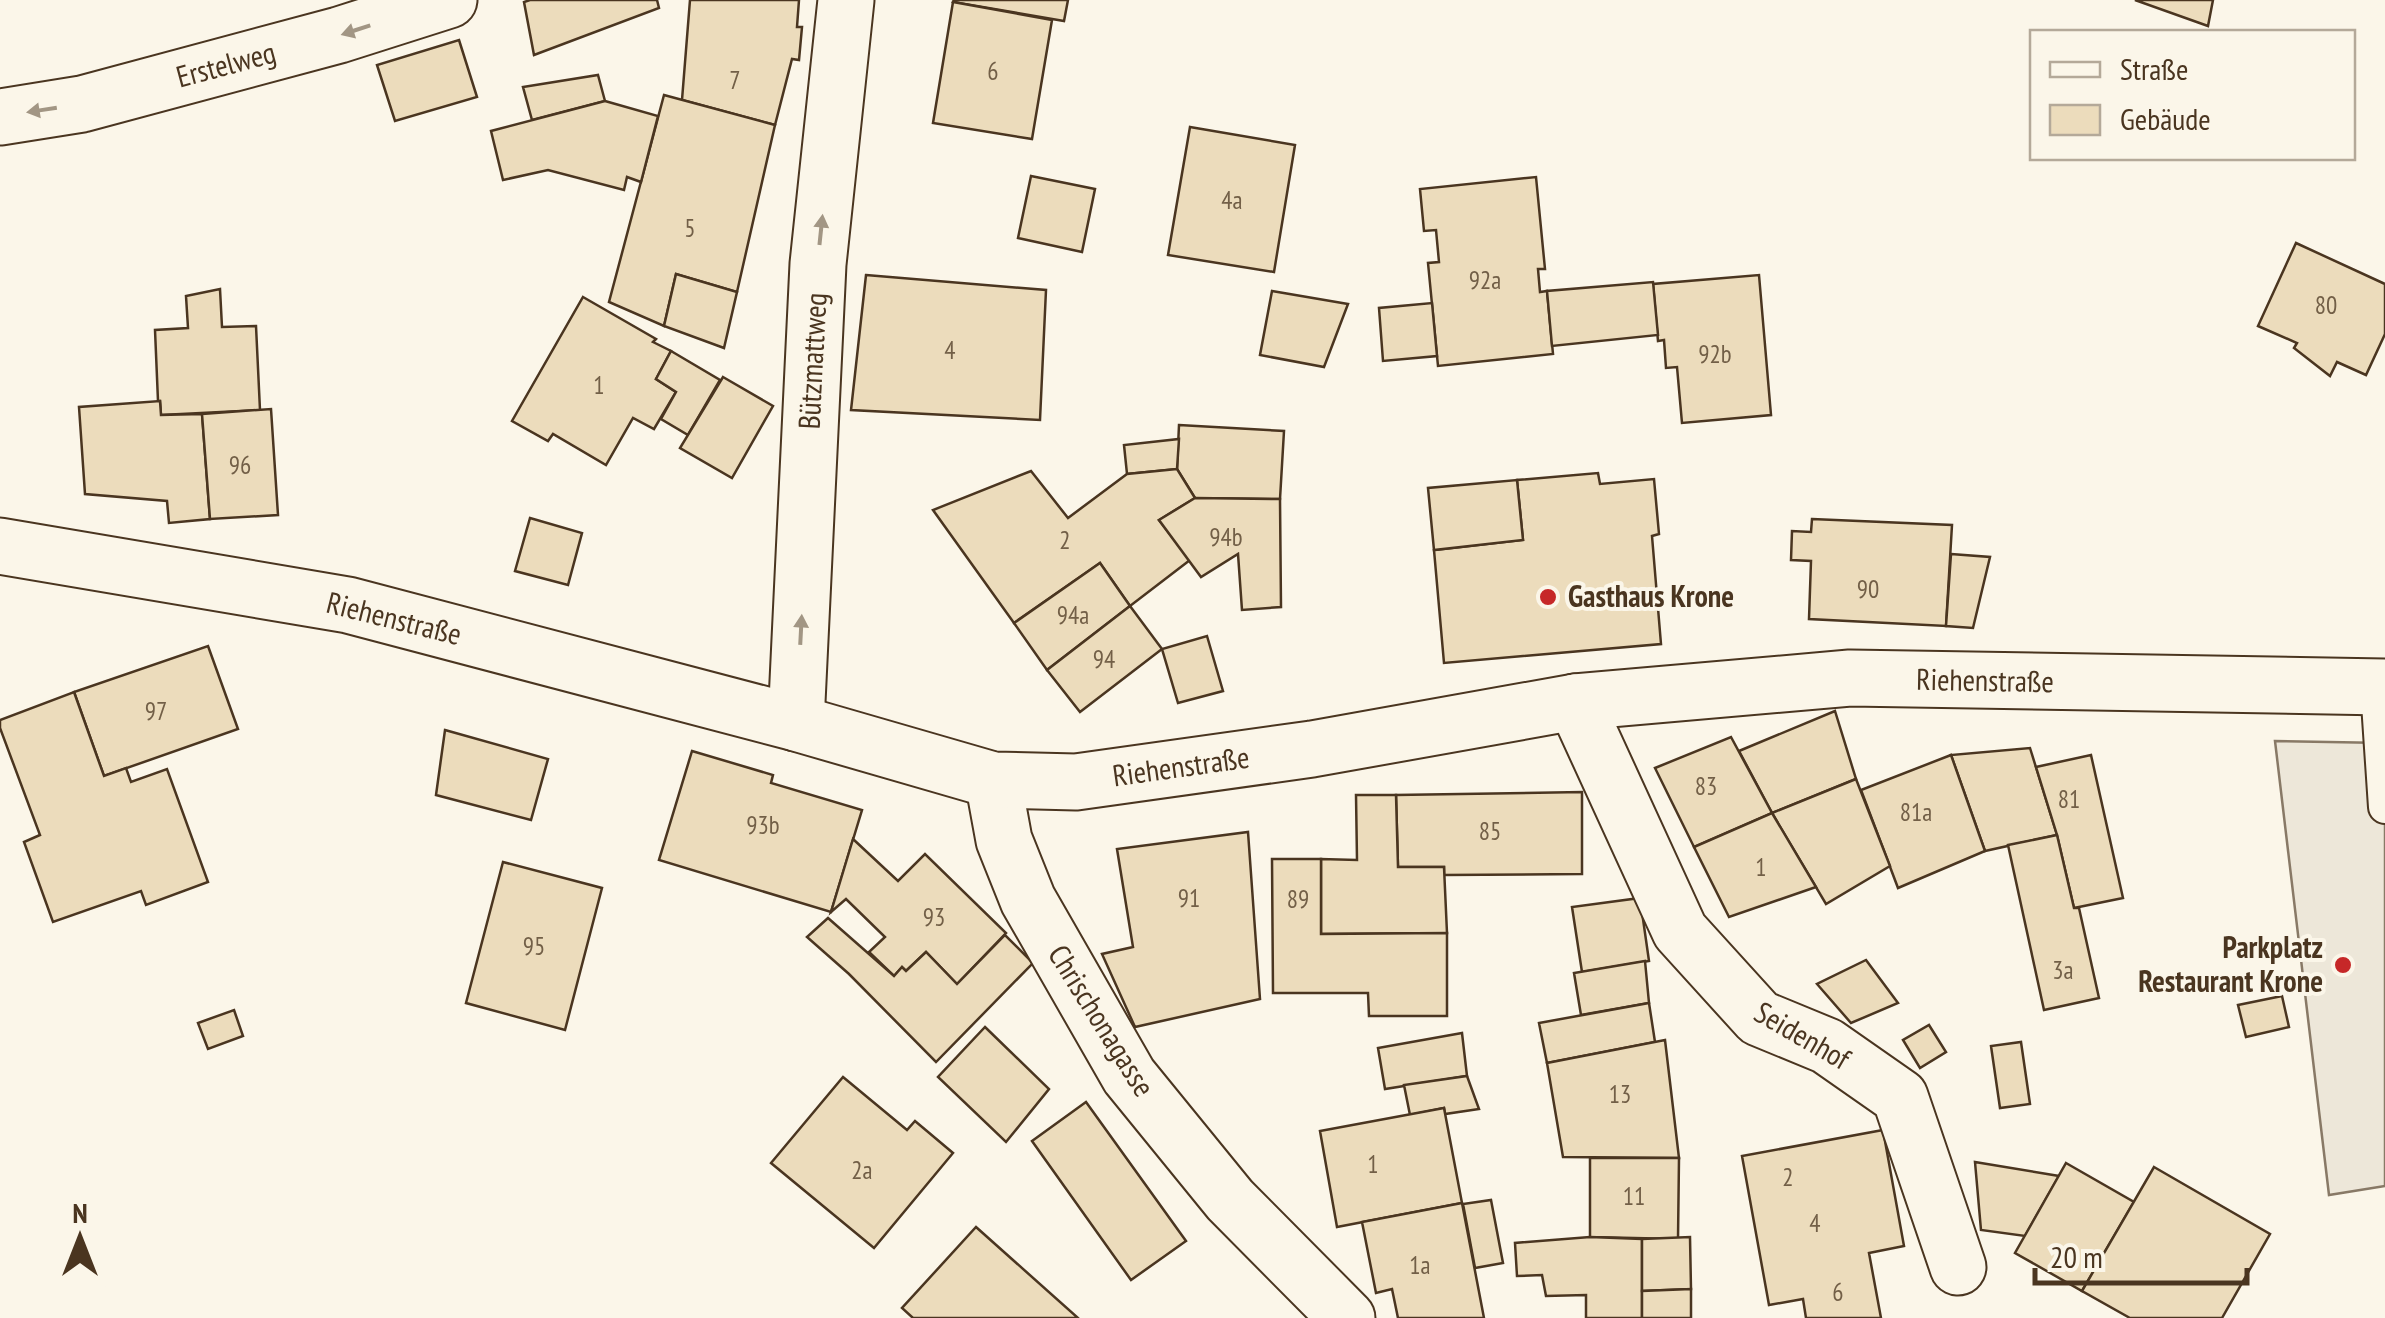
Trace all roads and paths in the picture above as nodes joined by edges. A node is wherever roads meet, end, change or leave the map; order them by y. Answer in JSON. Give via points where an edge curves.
{"nodes":[{"id":1,"x":449,"y":0,"type":"edge"},
{"id":2,"x":846,"y":0,"type":"edge"},
{"id":3,"x":0,"y":117,"type":"edge"},
{"id":4,"x":0,"y":546,"type":"edge"},
{"id":5,"x":2381,"y":688,"type":"edge"},
{"id":6,"x":1575,"y":702,"type":"junction"},
{"id":7,"x":796,"y":723,"type":"junction"},
{"id":8,"x":992,"y":780,"type":"junction"},
{"id":9,"x":2385,"y":807,"type":"edge"},
{"id":10,"x":1958,"y":1267,"type":"dead end"},
{"id":11,"x":1347,"y":1318,"type":"edge"}],
"edges":[{"from":1,"to":3,"type":"street","name":"Erstelweg","one_way":true,"via":[[82,104]]},
{"from":7,"to":2,"type":"street","name":"Bützmattweg","one_way":true,"via":[[818,264]]},
{"from":4,"to":7,"type":"street","name":"Riehenstraße","via":[[348,605]]},
{"from":5,"to":6,"type":"street","name":"Riehenstraße","via":[[1850,678]]},
{"from":5,"to":9,"type":"lane"},
{"from":6,"to":8,"type":"street","name":"Riehenstraße","via":[[1076,782]]},
{"from":6,"to":10,"type":"street","name":"Seidenhof","via":[[1680,931],[1759,1018],[1826,1046],[1900,1097]]},
{"from":7,"to":8,"type":"street","name":"Riehenstraße"},
{"from":8,"to":11,"type":"street","name":"Chrischonagasse","via":[[1004,840],[1028,900],[1129,1076],[1230,1200]]}]}
